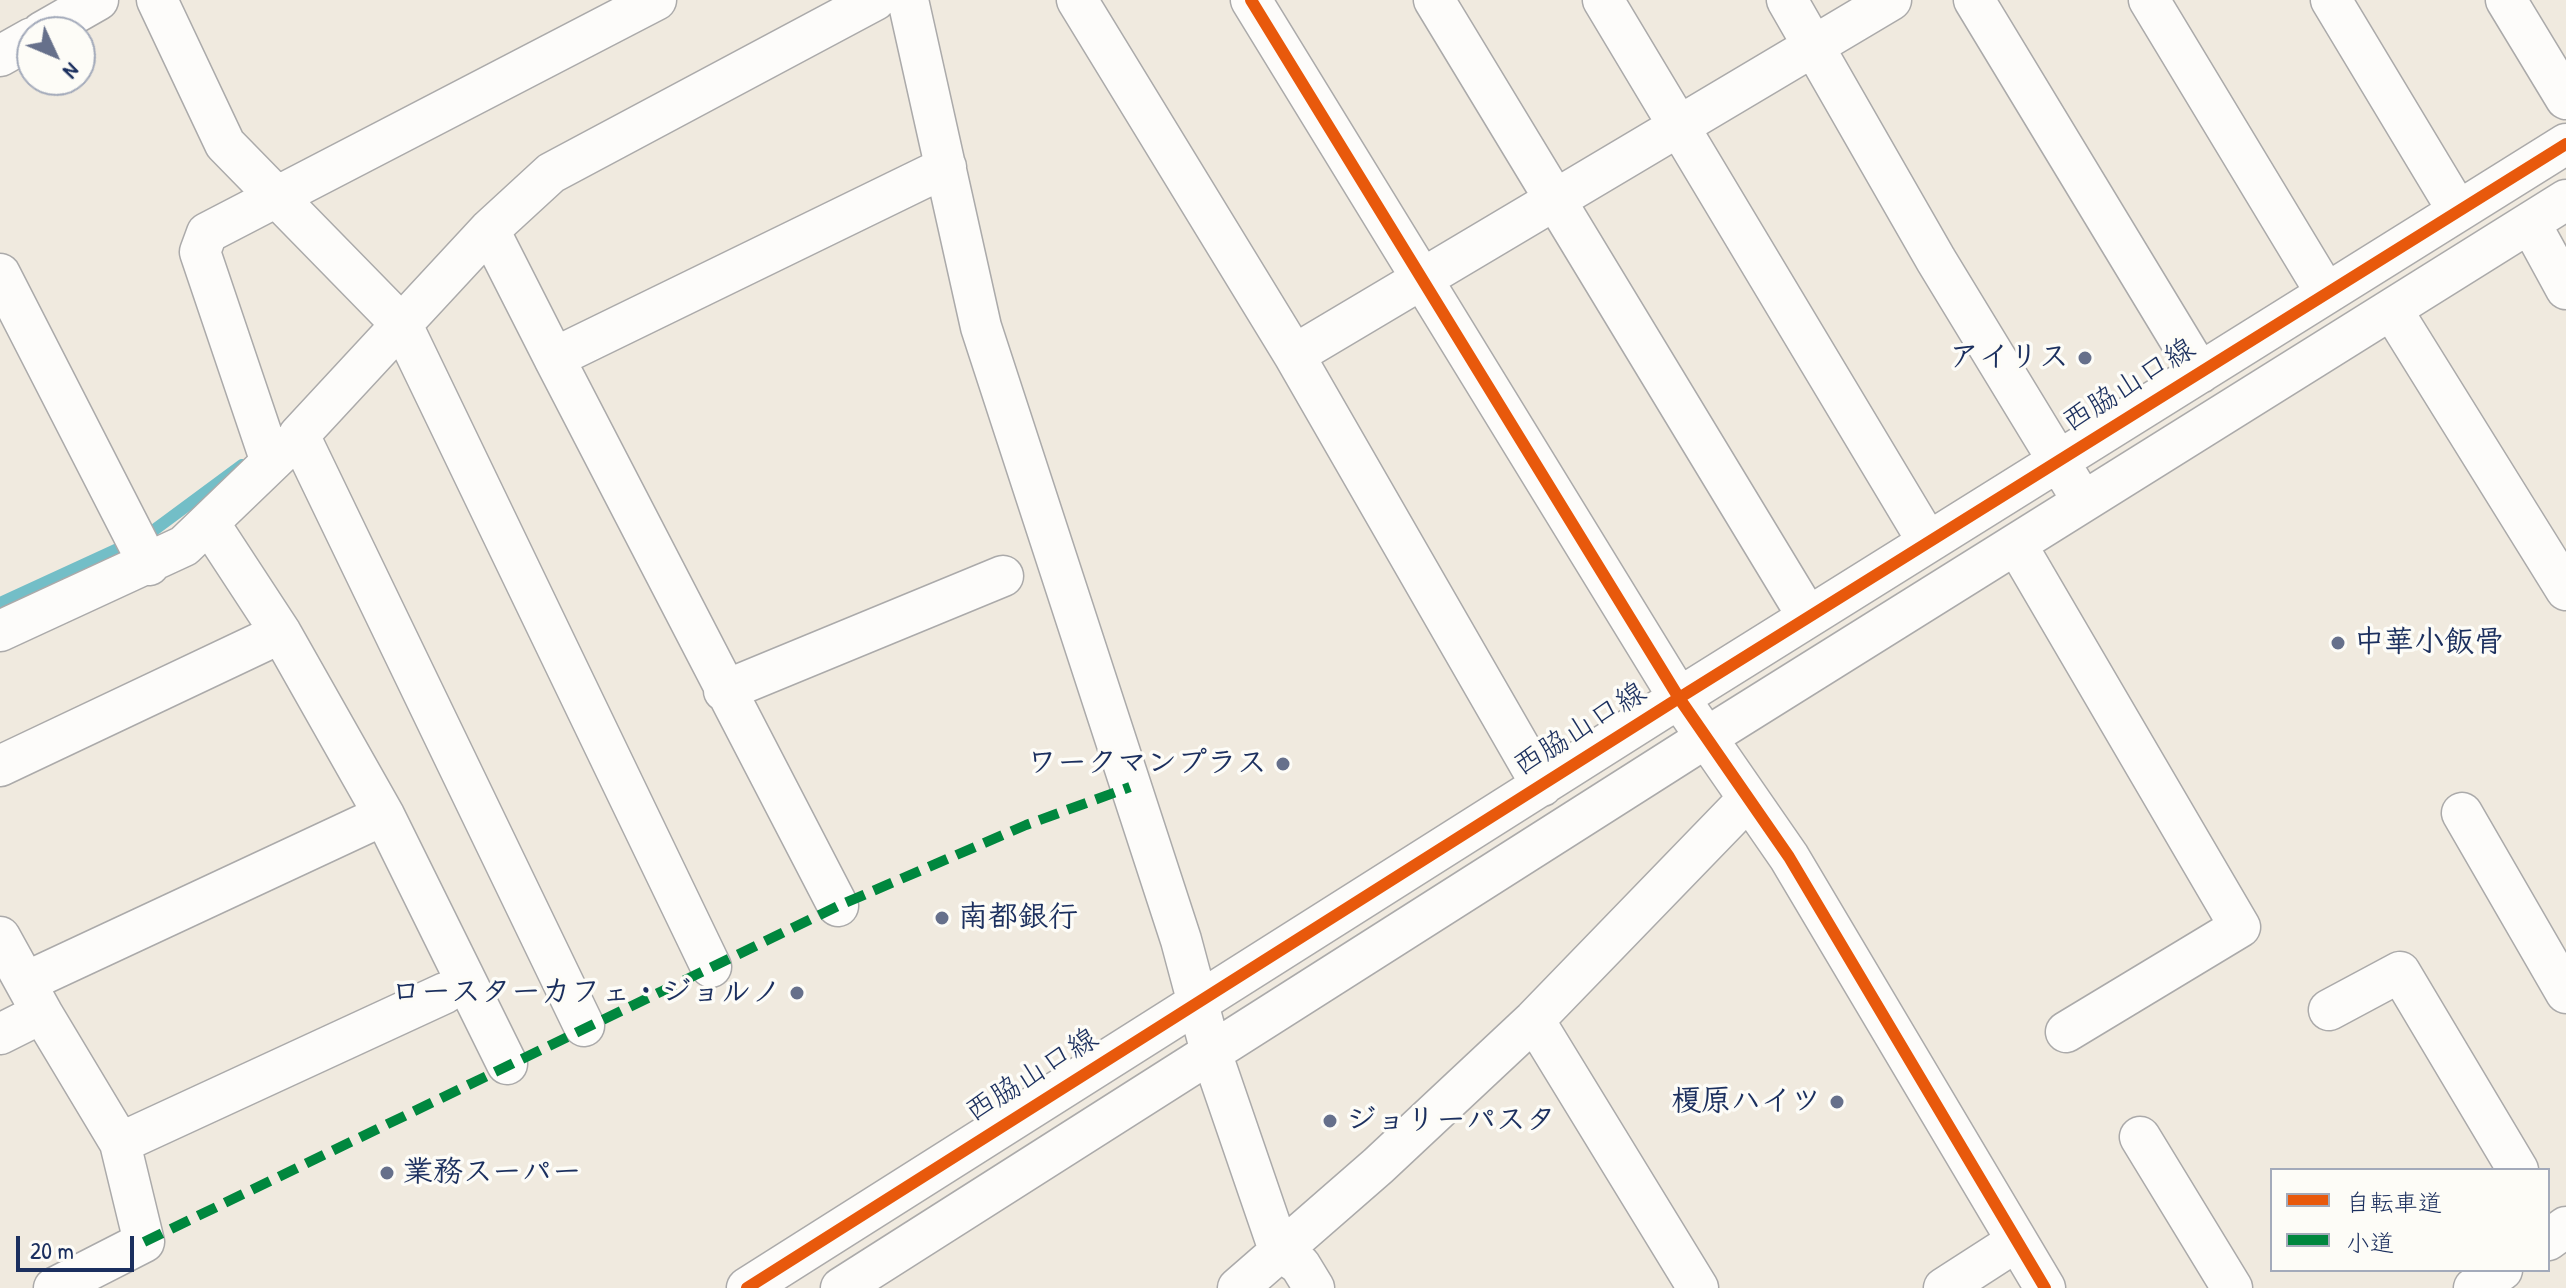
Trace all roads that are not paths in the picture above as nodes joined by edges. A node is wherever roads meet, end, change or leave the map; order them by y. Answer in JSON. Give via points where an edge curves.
{"nodes":[{"id":1,"x":98,"y":0,"type":"edge"},
{"id":2,"x":157,"y":0,"type":"edge"},
{"id":3,"x":656,"y":0,"type":"edge"},
{"id":4,"x":875,"y":0,"type":"edge"},
{"id":5,"x":908,"y":0,"type":"edge"},
{"id":6,"x":1077,"y":0,"type":"edge"},
{"id":7,"x":1251,"y":0,"type":"edge"},
{"id":8,"x":1434,"y":0,"type":"edge"},
{"id":9,"x":1603,"y":0,"type":"edge"},
{"id":10,"x":1787,"y":0,"type":"edge"},
{"id":11,"x":1891,"y":0,"type":"edge"},
{"id":12,"x":1974,"y":0,"type":"edge"},
{"id":13,"x":2149,"y":0,"type":"edge"},
{"id":14,"x":2331,"y":0,"type":"edge"},
{"id":15,"x":2506,"y":0,"type":"edge"},
{"id":16,"x":61,"y":16,"type":"edge"},
{"id":17,"x":1813,"y":47,"type":"junction"},
{"id":18,"x":2566,"y":99,"type":"edge"},
{"id":19,"x":1678,"y":126,"type":"junction"},
{"id":20,"x":2566,"y":144,"type":"edge"},
{"id":21,"x":946,"y":167,"type":"junction"},
{"id":22,"x":277,"y":197,"type":"junction"},
{"id":23,"x":1554,"y":198,"type":"junction"},
{"id":24,"x":2566,"y":200,"type":"edge"},
{"id":25,"x":2458,"y":211,"type":"junction"},
{"id":26,"x":2530,"y":223,"type":"junction"},
{"id":27,"x":489,"y":230,"type":"junction"},
{"id":28,"x":0,"y":274,"type":"edge"},
{"id":29,"x":1420,"y":278,"type":"junction"},
{"id":30,"x":2566,"y":289,"type":"edge"},
{"id":31,"x":2326,"y":293,"type":"junction"},
{"id":32,"x":2392,"y":310,"type":"junction"},
{"id":33,"x":402,"y":325,"type":"junction"},
{"id":34,"x":1294,"y":355,"type":"junction"},
{"id":35,"x":554,"y":358,"type":"junction"},
{"id":36,"x":2200,"y":373,"type":"junction"},
{"id":37,"x":299,"y":435,"type":"junction"},
{"id":38,"x":2058,"y":461,"type":"junction"},
{"id":39,"x":271,"y":462,"type":"junction"},
{"id":40,"x":2083,"y":502,"type":"junction"},
{"id":41,"x":209,"y":523,"type":"junction"},
{"id":42,"x":1928,"y":542,"type":"junction"},
{"id":43,"x":2016,"y":544,"type":"junction"},
{"id":44,"x":149,"y":565,"type":"junction"},
{"id":45,"x":1003,"y":576,"type":"dead end"},
{"id":46,"x":2566,"y":590,"type":"edge"},
{"id":47,"x":1808,"y":617,"type":"junction"},
{"id":48,"x":0,"y":631,"type":"edge"},
{"id":49,"x":281,"y":633,"type":"junction"},
{"id":50,"x":724,"y":691,"type":"junction"},
{"id":51,"x":1679,"y":698,"type":"junction"},
{"id":52,"x":1704,"y":739,"type":"junction"},
{"id":53,"x":0,"y":766,"type":"edge"},
{"id":54,"x":1542,"y":786,"type":"junction"},
{"id":55,"x":1748,"y":799,"type":"junction"},
{"id":56,"x":2462,"y":813,"type":"dead end"},
{"id":57,"x":384,"y":815,"type":"junction"},
{"id":58,"x":838,"y":906,"type":"dead end"},
{"id":59,"x":0,"y":937,"type":"edge"},
{"id":60,"x":711,"y":967,"type":"dead end"},
{"id":61,"x":445,"y":993,"type":"dead end"},
{"id":62,"x":2566,"y":993,"type":"edge"},
{"id":63,"x":34,"y":997,"type":"junction"},
{"id":64,"x":1199,"y":1000,"type":"junction"},
{"id":65,"x":2329,"y":1010,"type":"dead end"},
{"id":66,"x":1534,"y":1020,"type":"junction"},
{"id":67,"x":584,"y":1026,"type":"dead end"},
{"id":68,"x":2066,"y":1032,"type":"dead end"},
{"id":69,"x":0,"y":1034,"type":"edge"},
{"id":70,"x":1211,"y":1052,"type":"junction"},
{"id":71,"x":507,"y":1064,"type":"dead end"},
{"id":72,"x":2140,"y":1137,"type":"dead end"},
{"id":73,"x":120,"y":1143,"type":"junction"},
{"id":74,"x":2517,"y":1168,"type":"edge"},
{"id":75,"x":2017,"y":1241,"type":"junction"},
{"id":76,"x":1279,"y":1250,"type":"junction"},
{"id":77,"x":2499,"y":1272,"type":"edge"},
{"id":78,"x":54,"y":1288,"type":"edge"},
{"id":79,"x":747,"y":1288,"type":"edge"},
{"id":80,"x":841,"y":1288,"type":"edge"},
{"id":81,"x":1238,"y":1288,"type":"edge"},
{"id":82,"x":1314,"y":1288,"type":"edge"},
{"id":83,"x":1698,"y":1288,"type":"edge"},
{"id":84,"x":1944,"y":1288,"type":"edge"},
{"id":85,"x":2045,"y":1288,"type":"edge"},
{"id":86,"x":2232,"y":1288,"type":"edge"},
{"id":87,"x":2474,"y":1288,"type":"edge"}],
"edges":[{"from":1,"to":16,"type":"street"},
{"from":2,"to":22,"type":"street","via":[[225,144]]},
{"from":3,"to":22,"type":"street"},
{"from":4,"to":27,"type":"street","via":[[551,173]]},
{"from":5,"to":21,"type":"street"},
{"from":6,"to":34,"type":"street"},
{"from":7,"to":29,"type":"street"},
{"from":8,"to":23,"type":"street"},
{"from":9,"to":19,"type":"street"},
{"from":10,"to":17,"type":"street"},
{"from":11,"to":17,"type":"street"},
{"from":12,"to":36,"type":"street"},
{"from":13,"to":31,"type":"street"},
{"from":14,"to":25,"type":"street"},
{"from":15,"to":18,"type":"street"},
{"from":17,"to":19,"type":"street"},
{"from":17,"to":38,"type":"street"},
{"from":19,"to":23,"type":"street"},
{"from":19,"to":42,"type":"street"},
{"from":20,"to":25,"type":"street","name":"西脇山口線"},
{"from":21,"to":35,"type":"street"},
{"from":21,"to":64,"type":"street","via":[[981,327]]},
{"from":22,"to":33,"type":"street"},
{"from":22,"to":39,"type":"street","via":[[207,233],[200,252]]},
{"from":23,"to":29,"type":"street"},
{"from":23,"to":47,"type":"street"},
{"from":24,"to":26,"type":"street"},
{"from":25,"to":31,"type":"street","name":"西脇山口線"},
{"from":26,"to":30,"type":"street"},
{"from":26,"to":32,"type":"street"},
{"from":27,"to":33,"type":"street"},
{"from":27,"to":35,"type":"street"},
{"from":28,"to":44,"type":"street"},
{"from":29,"to":34,"type":"street"},
{"from":29,"to":51,"type":"street"},
{"from":31,"to":36,"type":"street","name":"西脇山口線"},
{"from":32,"to":40,"type":"street"},
{"from":32,"to":46,"type":"street"},
{"from":33,"to":37,"type":"street"},
{"from":33,"to":60,"type":"street"},
{"from":34,"to":54,"type":"street"},
{"from":35,"to":50,"type":"street"},
{"from":36,"to":38,"type":"street","name":"西脇山口線"},
{"from":37,"to":39,"type":"street"},
{"from":37,"to":67,"type":"street"},
{"from":38,"to":40,"type":"street"},
{"from":38,"to":42,"type":"street","name":"西脇山口線"},
{"from":39,"to":41,"type":"street"},
{"from":40,"to":43,"type":"street"},
{"from":41,"to":44,"type":"street","via":[[184,546]]},
{"from":41,"to":49,"type":"street"},
{"from":42,"to":47,"type":"street","name":"西脇山口線"},
{"from":43,"to":52,"type":"street"},
{"from":43,"to":68,"type":"street","via":[[2240,927]]},
{"from":44,"to":48,"type":"street"},
{"from":45,"to":50,"type":"street"},
{"from":47,"to":51,"type":"street","name":"西脇山口線"},
{"from":49,"to":53,"type":"street"},
{"from":49,"to":57,"type":"street"},
{"from":50,"to":58,"type":"street"},
{"from":51,"to":52,"type":"street"},
{"from":51,"to":54,"type":"street","name":"西脇山口線"},
{"from":52,"to":55,"type":"street"},
{"from":52,"to":70,"type":"street"},
{"from":54,"to":64,"type":"street","name":"西脇山口線"},
{"from":55,"to":66,"type":"street"},
{"from":55,"to":75,"type":"street","via":[[1789,857]]},
{"from":56,"to":62,"type":"street"},
{"from":57,"to":63,"type":"street"},
{"from":57,"to":71,"type":"street"},
{"from":59,"to":63,"type":"street"},
{"from":61,"to":73,"type":"street"},
{"from":63,"to":69,"type":"street"},
{"from":63,"to":73,"type":"street"},
{"from":64,"to":70,"type":"street"},
{"from":64,"to":79,"type":"street","name":"西脇山口線"},
{"from":65,"to":74,"type":"street","via":[[2400,972]]},
{"from":66,"to":76,"type":"street"},
{"from":66,"to":83,"type":"street"},
{"from":70,"to":76,"type":"street"},
{"from":70,"to":80,"type":"street"},
{"from":72,"to":86,"type":"street"},
{"from":73,"to":78,"type":"street","via":[[144,1242]]},
{"from":75,"to":84,"type":"street"},
{"from":75,"to":85,"type":"street"},
{"from":76,"to":81,"type":"street"},
{"from":76,"to":82,"type":"street","via":[[1300,1265]]},
{"from":77,"to":87,"type":"street"}]}
